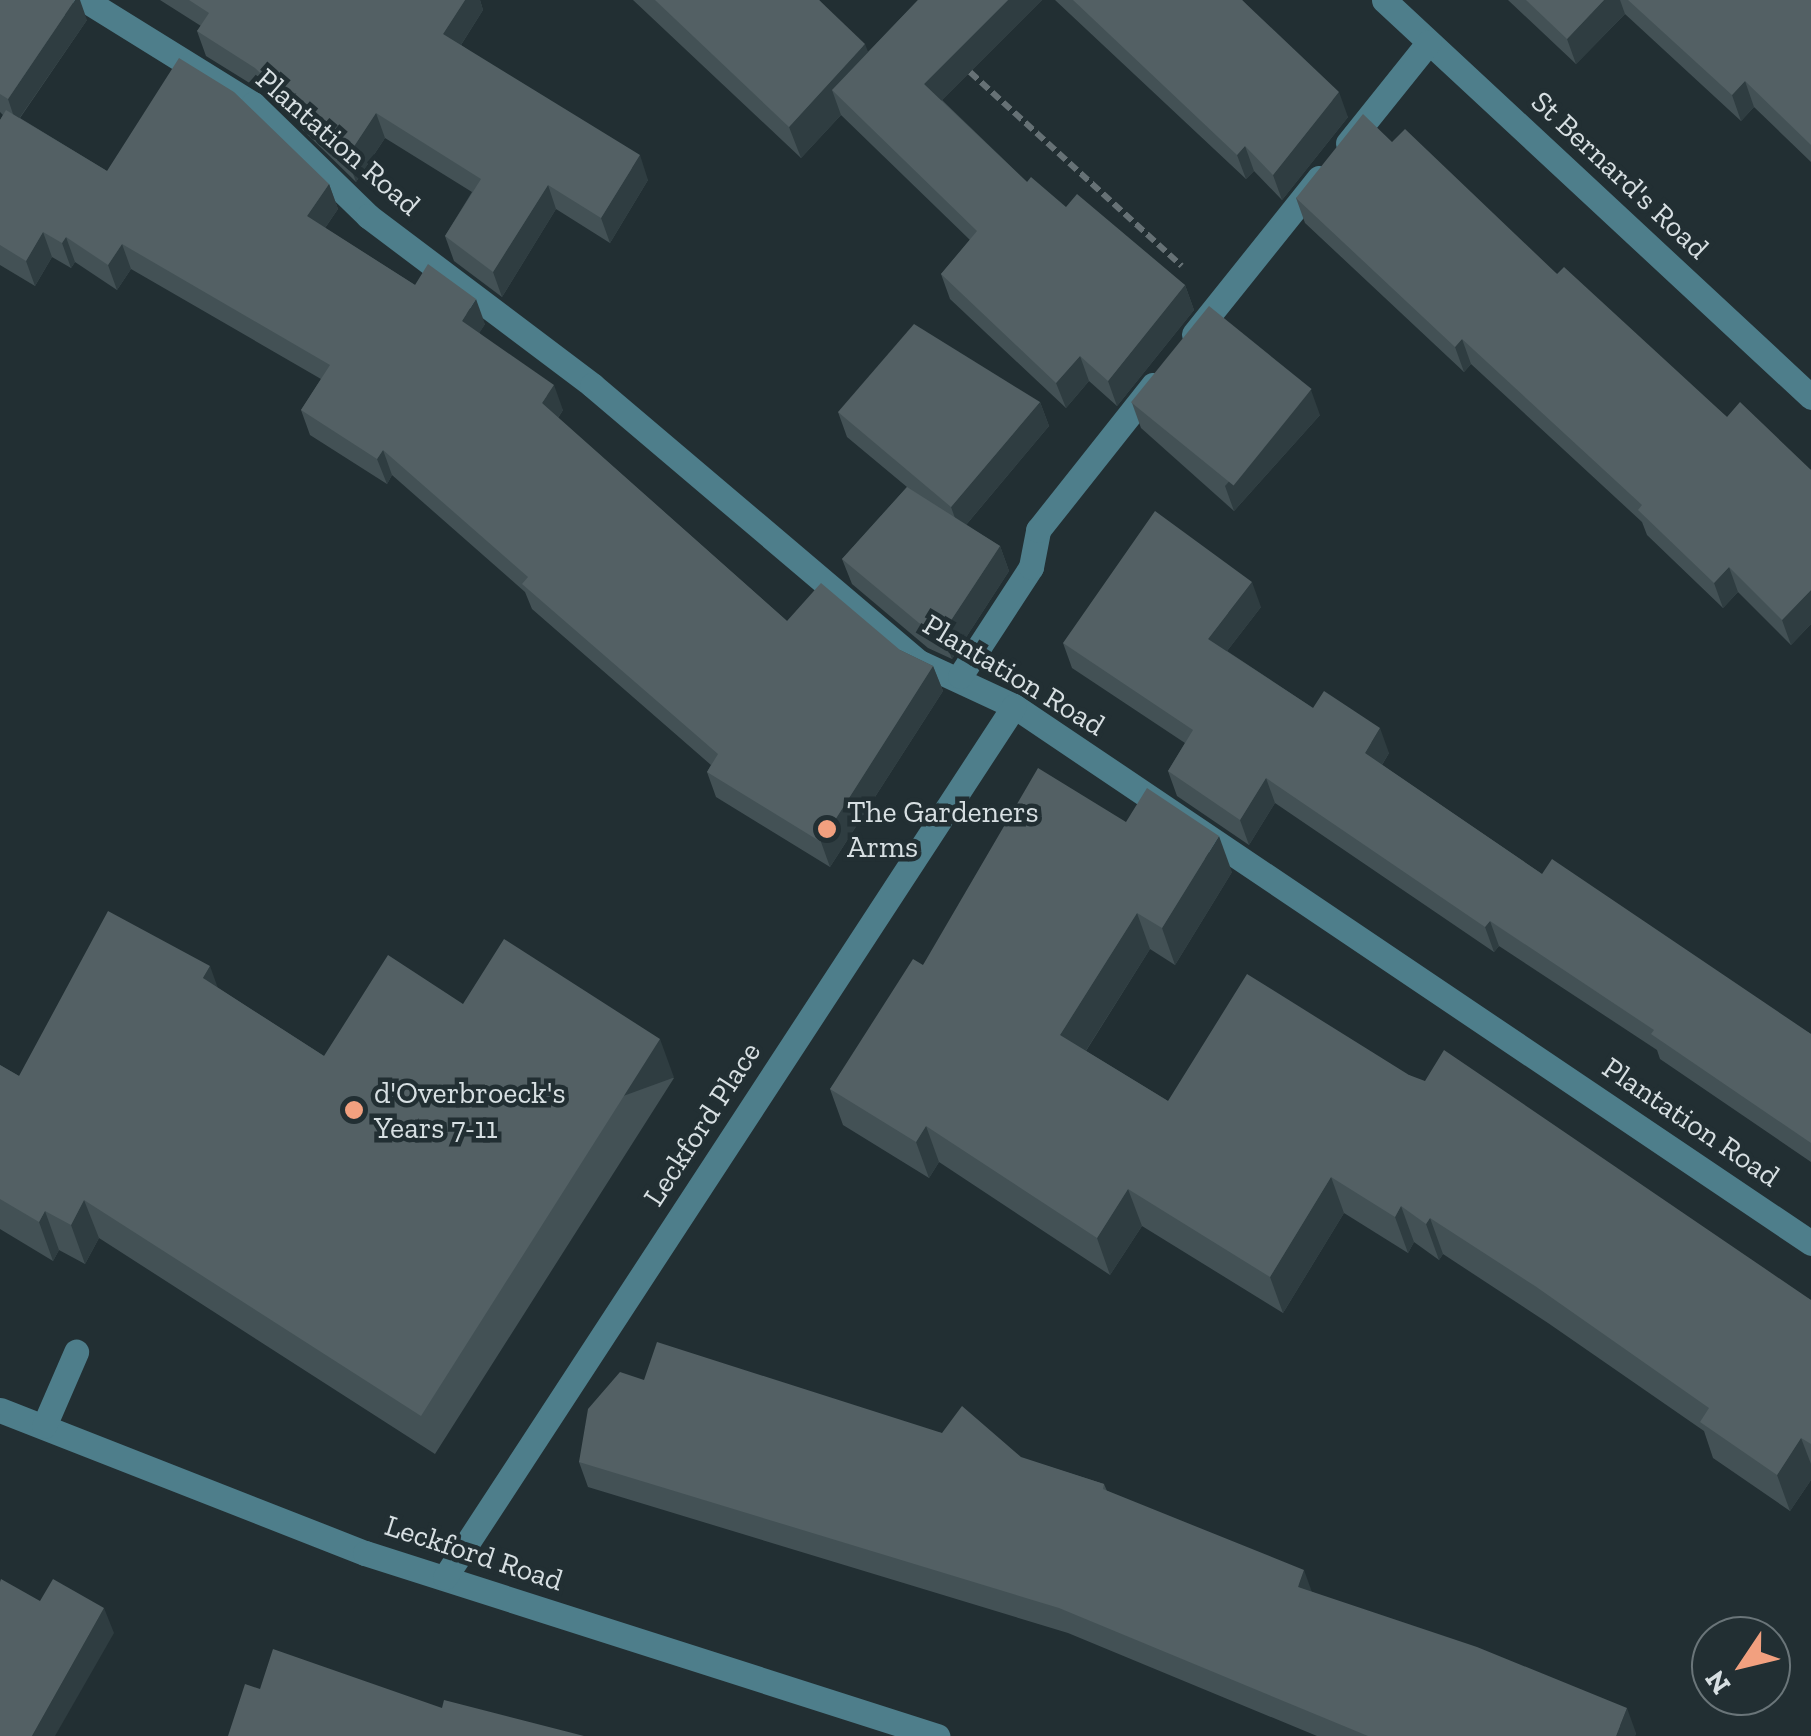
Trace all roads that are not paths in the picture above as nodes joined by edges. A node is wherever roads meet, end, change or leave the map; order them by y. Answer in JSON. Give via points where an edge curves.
{"nodes":[{"id":1,"x":85,"y":0,"type":"edge"},
{"id":2,"x":1384,"y":0,"type":"edge"},
{"id":3,"x":1430,"y":42,"type":"junction"},
{"id":4,"x":1811,"y":398,"type":"edge"},
{"id":5,"x":960,"y":676,"type":"junction"},
{"id":6,"x":1014,"y":706,"type":"junction"},
{"id":7,"x":1811,"y":1242,"type":"edge"},
{"id":8,"x":76,"y":1352,"type":"dead end"},
{"id":9,"x":0,"y":1410,"type":"edge"},
{"id":10,"x":44,"y":1426,"type":"junction"},
{"id":11,"x":445,"y":1578,"type":"junction"},
{"id":12,"x":937,"y":1736,"type":"edge"}],
"edges":[{"from":1,"to":5,"type":"street","name":"Plantation Road","via":[[253,104],[368,216],[592,385],[919,662]]},
{"from":2,"to":3,"type":"street","name":"St Bernard's Road"},
{"from":3,"to":4,"type":"street","name":"St Bernard's Road"},
{"from":3,"to":5,"type":"street","via":[[1038,530],[1031,568]]},
{"from":5,"to":6,"type":"street","name":"Plantation Road"},
{"from":6,"to":7,"type":"street","name":"Plantation Road"},
{"from":6,"to":11,"type":"street","name":"Leckford Place"},
{"from":8,"to":10,"type":"street"},
{"from":9,"to":10,"type":"street","name":"Leckford Road"},
{"from":10,"to":11,"type":"street","name":"Leckford Road"},
{"from":11,"to":12,"type":"street","name":"Leckford Road"}]}
